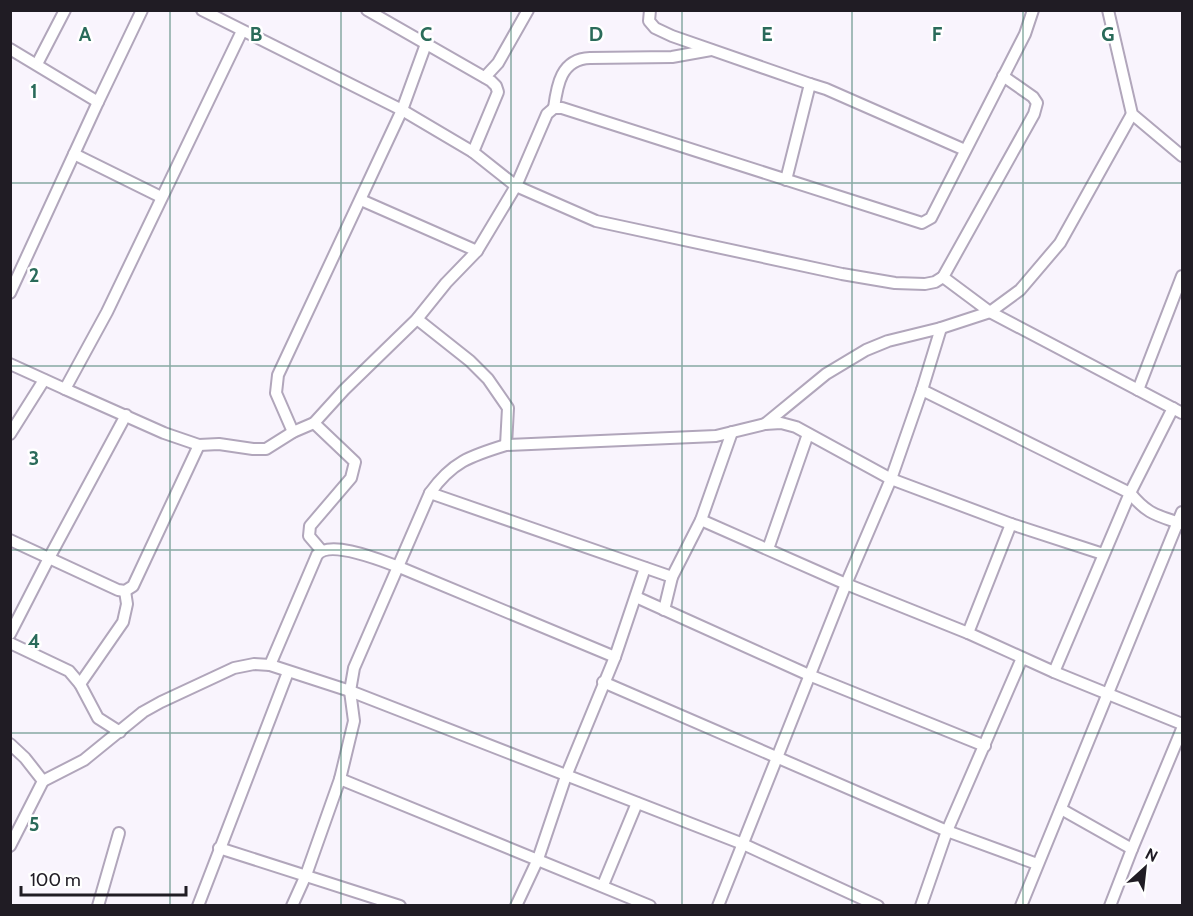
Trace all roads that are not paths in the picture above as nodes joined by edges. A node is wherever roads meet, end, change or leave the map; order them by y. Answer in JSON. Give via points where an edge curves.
{"nodes":[{"id":1,"x":65,"y":10,"type":"edge"},
{"id":2,"x":142,"y":10,"type":"edge"},
{"id":3,"x":202,"y":10,"type":"edge"},
{"id":4,"x":367,"y":10,"type":"edge"},
{"id":5,"x":528,"y":10,"type":"edge"},
{"id":6,"x":650,"y":10,"type":"edge"},
{"id":7,"x":1033,"y":10,"type":"edge"},
{"id":8,"x":1108,"y":10,"type":"edge"},
{"id":9,"x":226,"y":16,"type":"edge"},
{"id":10,"x":242,"y":30,"type":"junction"},
{"id":11,"x":426,"y":44,"type":"junction"},
{"id":12,"x":10,"y":49,"type":"edge"},
{"id":13,"x":711,"y":50,"type":"junction"},
{"id":14,"x":37,"y":64,"type":"junction"},
{"id":15,"x":1003,"y":76,"type":"junction"},
{"id":16,"x":485,"y":77,"type":"junction"},
{"id":17,"x":810,"y":84,"type":"junction"},
{"id":18,"x":98,"y":102,"type":"junction"},
{"id":19,"x":554,"y":108,"type":"junction"},
{"id":20,"x":402,"y":110,"type":"junction"},
{"id":21,"x":1132,"y":114,"type":"junction"},
{"id":22,"x":966,"y":150,"type":"junction"},
{"id":23,"x":473,"y":152,"type":"junction"},
{"id":24,"x":74,"y":154,"type":"junction"},
{"id":25,"x":1182,"y":156,"type":"edge"},
{"id":26,"x":786,"y":180,"type":"junction"},
{"id":27,"x":516,"y":186,"type":"junction"},
{"id":28,"x":161,"y":198,"type":"junction"},
{"id":29,"x":362,"y":200,"type":"junction"},
{"id":30,"x":477,"y":251,"type":"junction"},
{"id":31,"x":943,"y":277,"type":"junction"},
{"id":32,"x":1182,"y":280,"type":"edge"},
{"id":33,"x":10,"y":293,"type":"edge"},
{"id":34,"x":990,"y":312,"type":"junction"},
{"id":35,"x":417,"y":320,"type":"junction"},
{"id":36,"x":941,"y":328,"type":"junction"},
{"id":37,"x":10,"y":364,"type":"edge"},
{"id":38,"x":44,"y":380,"type":"junction"},
{"id":39,"x":65,"y":389,"type":"junction"},
{"id":40,"x":922,"y":390,"type":"junction"},
{"id":41,"x":1138,"y":390,"type":"junction"},
{"id":42,"x":1178,"y":411,"type":"edge"},
{"id":43,"x":126,"y":415,"type":"junction"},
{"id":44,"x":314,"y":423,"type":"junction"},
{"id":45,"x":765,"y":424,"type":"junction"},
{"id":46,"x":293,"y":432,"type":"junction"},
{"id":47,"x":732,"y":432,"type":"junction"},
{"id":48,"x":10,"y":434,"type":"edge"},
{"id":49,"x":808,"y":434,"type":"junction"},
{"id":50,"x":199,"y":445,"type":"junction"},
{"id":51,"x":506,"y":445,"type":"junction"},
{"id":52,"x":891,"y":479,"type":"junction"},
{"id":53,"x":1130,"y":493,"type":"junction"},
{"id":54,"x":430,"y":494,"type":"junction"},
{"id":55,"x":701,"y":519,"type":"junction"},
{"id":56,"x":1181,"y":519,"type":"edge"},
{"id":57,"x":1011,"y":524,"type":"junction"},
{"id":58,"x":10,"y":540,"type":"edge"},
{"id":59,"x":768,"y":549,"type":"junction"},
{"id":60,"x":321,"y":550,"type":"junction"},
{"id":61,"x":1103,"y":554,"type":"junction"},
{"id":62,"x":49,"y":558,"type":"junction"},
{"id":63,"x":399,"y":567,"type":"junction"},
{"id":64,"x":645,"y":568,"type":"junction"},
{"id":65,"x":672,"y":578,"type":"junction"},
{"id":66,"x":846,"y":584,"type":"junction"},
{"id":67,"x":125,"y":591,"type":"junction"},
{"id":68,"x":636,"y":597,"type":"junction"},
{"id":69,"x":664,"y":610,"type":"junction"},
{"id":70,"x":968,"y":633,"type":"junction"},
{"id":71,"x":10,"y":634,"type":"edge"},
{"id":72,"x":10,"y":643,"type":"edge"},
{"id":73,"x":615,"y":657,"type":"junction"},
{"id":74,"x":1022,"y":658,"type":"junction"},
{"id":75,"x":270,"y":665,"type":"junction"},
{"id":76,"x":288,"y":672,"type":"junction"},
{"id":77,"x":1054,"y":672,"type":"junction"},
{"id":78,"x":809,"y":675,"type":"junction"},
{"id":79,"x":603,"y":682,"type":"junction"},
{"id":80,"x":80,"y":684,"type":"junction"},
{"id":81,"x":350,"y":691,"type":"junction"},
{"id":82,"x":1108,"y":694,"type":"junction"},
{"id":83,"x":1182,"y":724,"type":"edge"},
{"id":84,"x":1182,"y":729,"type":"edge"},
{"id":85,"x":120,"y":732,"type":"junction"},
{"id":86,"x":10,"y":744,"type":"edge"},
{"id":87,"x":985,"y":746,"type":"junction"},
{"id":88,"x":777,"y":758,"type":"junction"},
{"id":89,"x":567,"y":776,"type":"junction"},
{"id":90,"x":340,"y":779,"type":"junction"},
{"id":91,"x":43,"y":781,"type":"junction"},
{"id":92,"x":636,"y":803,"type":"junction"},
{"id":93,"x":1061,"y":809,"type":"junction"},
{"id":94,"x":947,"y":831,"type":"junction"},
{"id":95,"x":14,"y":832,"type":"edge"},
{"id":96,"x":119,"y":833,"type":"dead end"},
{"id":97,"x":743,"y":844,"type":"junction"},
{"id":98,"x":10,"y":846,"type":"edge"},
{"id":99,"x":219,"y":848,"type":"junction"},
{"id":100,"x":1132,"y":849,"type":"junction"},
{"id":101,"x":538,"y":859,"type":"junction"},
{"id":102,"x":1037,"y":864,"type":"junction"},
{"id":103,"x":306,"y":875,"type":"junction"},
{"id":104,"x":603,"y":885,"type":"junction"},
{"id":105,"x":98,"y":906,"type":"edge"},
{"id":106,"x":198,"y":906,"type":"edge"},
{"id":107,"x":292,"y":906,"type":"edge"},
{"id":108,"x":400,"y":906,"type":"edge"},
{"id":109,"x":516,"y":906,"type":"edge"},
{"id":110,"x":651,"y":906,"type":"edge"},
{"id":111,"x":718,"y":906,"type":"edge"},
{"id":112,"x":878,"y":906,"type":"edge"},
{"id":113,"x":921,"y":906,"type":"edge"},
{"id":114,"x":1021,"y":906,"type":"edge"},
{"id":115,"x":1110,"y":906,"type":"edge"}],
"edges":[{"from":1,"to":14,"type":"street"},
{"from":2,"to":18,"type":"street"},
{"from":3,"to":9,"type":"street"},
{"from":4,"to":11,"type":"street"},
{"from":5,"to":16,"type":"street"},
{"from":6,"to":13,"type":"street","via":[[649,21],[655,28]]},
{"from":7,"to":15,"type":"street"},
{"from":8,"to":21,"type":"street"},
{"from":9,"to":10,"type":"street"},
{"from":10,"to":20,"type":"street"},
{"from":10,"to":28,"type":"street"},
{"from":11,"to":16,"type":"street"},
{"from":11,"to":20,"type":"street"},
{"from":12,"to":14,"type":"street"},
{"from":13,"to":17,"type":"street"},
{"from":13,"to":19,"type":"street","via":[[672,57],[577,60],[566,67],[559,80]]},
{"from":14,"to":18,"type":"street"},
{"from":15,"to":22,"type":"street"},
{"from":15,"to":31,"type":"street","via":[[1033,97],[1037,103],[1034,114]]},
{"from":16,"to":23,"type":"street","via":[[498,92]]},
{"from":17,"to":22,"type":"street"},
{"from":17,"to":26,"type":"street"},
{"from":18,"to":24,"type":"street"},
{"from":19,"to":26,"type":"street"},
{"from":19,"to":27,"type":"street","via":[[547,114]]},
{"from":20,"to":23,"type":"street"},
{"from":20,"to":29,"type":"street"},
{"from":21,"to":25,"type":"street"},
{"from":21,"to":34,"type":"street","via":[[1060,243],[1020,290]]},
{"from":22,"to":26,"type":"street","via":[[931,218],[922,223]]},
{"from":23,"to":27,"type":"street"},
{"from":24,"to":28,"type":"street"},
{"from":24,"to":33,"type":"street"},
{"from":27,"to":30,"type":"street"},
{"from":27,"to":31,"type":"street","via":[[596,221],[842,274],[925,284]]},
{"from":28,"to":39,"type":"street"},
{"from":29,"to":30,"type":"street"},
{"from":29,"to":46,"type":"street","via":[[278,375],[276,393]]},
{"from":30,"to":35,"type":"street"},
{"from":31,"to":34,"type":"street"},
{"from":32,"to":41,"type":"street"},
{"from":34,"to":36,"type":"street"},
{"from":34,"to":41,"type":"street"},
{"from":35,"to":44,"type":"street"},
{"from":35,"to":51,"type":"street","via":[[470,361],[508,408]]},
{"from":36,"to":40,"type":"street"},
{"from":36,"to":45,"type":"street","via":[[866,350],[826,374]]},
{"from":37,"to":38,"type":"street"},
{"from":38,"to":39,"type":"street"},
{"from":38,"to":48,"type":"street"},
{"from":39,"to":43,"type":"street"},
{"from":40,"to":52,"type":"street"},
{"from":40,"to":53,"type":"street"},
{"from":41,"to":42,"type":"street"},
{"from":42,"to":53,"type":"street"},
{"from":43,"to":50,"type":"street"},
{"from":43,"to":62,"type":"street"},
{"from":44,"to":46,"type":"street"},
{"from":44,"to":60,"type":"street","via":[[355,462],[351,478],[310,526],[309,536]]},
{"from":45,"to":47,"type":"street"},
{"from":45,"to":49,"type":"street","via":[[781,423]]},
{"from":46,"to":50,"type":"street","via":[[266,449]]},
{"from":47,"to":51,"type":"street","via":[[717,436]]},
{"from":47,"to":55,"type":"street"},
{"from":49,"to":52,"type":"street"},
{"from":49,"to":59,"type":"street"},
{"from":50,"to":67,"type":"street","via":[[133,585]]},
{"from":51,"to":54,"type":"street","via":[[472,455],[443,475]]},
{"from":52,"to":57,"type":"street"},
{"from":52,"to":66,"type":"street"},
{"from":53,"to":56,"type":"street","via":[[1154,514]]},
{"from":53,"to":61,"type":"street"},
{"from":54,"to":63,"type":"street"},
{"from":54,"to":64,"type":"street"},
{"from":55,"to":59,"type":"street"},
{"from":55,"to":65,"type":"street"},
{"from":56,"to":82,"type":"street"},
{"from":57,"to":61,"type":"street"},
{"from":57,"to":70,"type":"street"},
{"from":58,"to":62,"type":"street"},
{"from":59,"to":66,"type":"street"},
{"from":60,"to":63,"type":"street","via":[[363,555]]},
{"from":60,"to":75,"type":"street"},
{"from":61,"to":77,"type":"street"},
{"from":62,"to":67,"type":"street"},
{"from":62,"to":71,"type":"street"},
{"from":63,"to":73,"type":"street"},
{"from":63,"to":81,"type":"street","via":[[354,668]]},
{"from":64,"to":65,"type":"street"},
{"from":64,"to":68,"type":"street"},
{"from":65,"to":69,"type":"street"},
{"from":66,"to":70,"type":"street"},
{"from":66,"to":78,"type":"street"},
{"from":67,"to":80,"type":"street","via":[[123,622]]},
{"from":68,"to":69,"type":"street"},
{"from":68,"to":73,"type":"street"},
{"from":69,"to":78,"type":"street"},
{"from":70,"to":74,"type":"street"},
{"from":72,"to":80,"type":"street","via":[[69,671]]},
{"from":73,"to":79,"type":"street"},
{"from":74,"to":77,"type":"street"},
{"from":74,"to":87,"type":"street"},
{"from":75,"to":76,"type":"street"},
{"from":75,"to":85,"type":"street","via":[[234,668],[160,702]]},
{"from":76,"to":81,"type":"street"},
{"from":76,"to":99,"type":"street"},
{"from":77,"to":82,"type":"street"},
{"from":78,"to":87,"type":"street"},
{"from":78,"to":88,"type":"street"},
{"from":79,"to":88,"type":"street"},
{"from":79,"to":89,"type":"street"},
{"from":80,"to":85,"type":"street","via":[[98,718]]},
{"from":81,"to":89,"type":"street"},
{"from":81,"to":90,"type":"street","via":[[354,721]]},
{"from":82,"to":83,"type":"street"},
{"from":82,"to":93,"type":"street"},
{"from":84,"to":100,"type":"street"},
{"from":85,"to":91,"type":"street","via":[[84,760]]},
{"from":86,"to":91,"type":"street"},
{"from":87,"to":94,"type":"street"},
{"from":88,"to":94,"type":"street"},
{"from":88,"to":97,"type":"street"},
{"from":89,"to":92,"type":"street"},
{"from":89,"to":101,"type":"street"},
{"from":90,"to":101,"type":"street"},
{"from":90,"to":103,"type":"street"},
{"from":91,"to":95,"type":"street"},
{"from":92,"to":97,"type":"street"},
{"from":92,"to":104,"type":"street"},
{"from":93,"to":100,"type":"street"},
{"from":93,"to":102,"type":"street"},
{"from":94,"to":102,"type":"street"},
{"from":94,"to":113,"type":"street"},
{"from":95,"to":98,"type":"street"},
{"from":96,"to":105,"type":"street"},
{"from":97,"to":111,"type":"street"},
{"from":97,"to":112,"type":"street"},
{"from":99,"to":103,"type":"street"},
{"from":99,"to":106,"type":"street"},
{"from":100,"to":115,"type":"street"},
{"from":101,"to":104,"type":"street"},
{"from":101,"to":109,"type":"street"},
{"from":102,"to":114,"type":"street"},
{"from":103,"to":107,"type":"street"},
{"from":103,"to":108,"type":"street"},
{"from":104,"to":110,"type":"street"}]}
